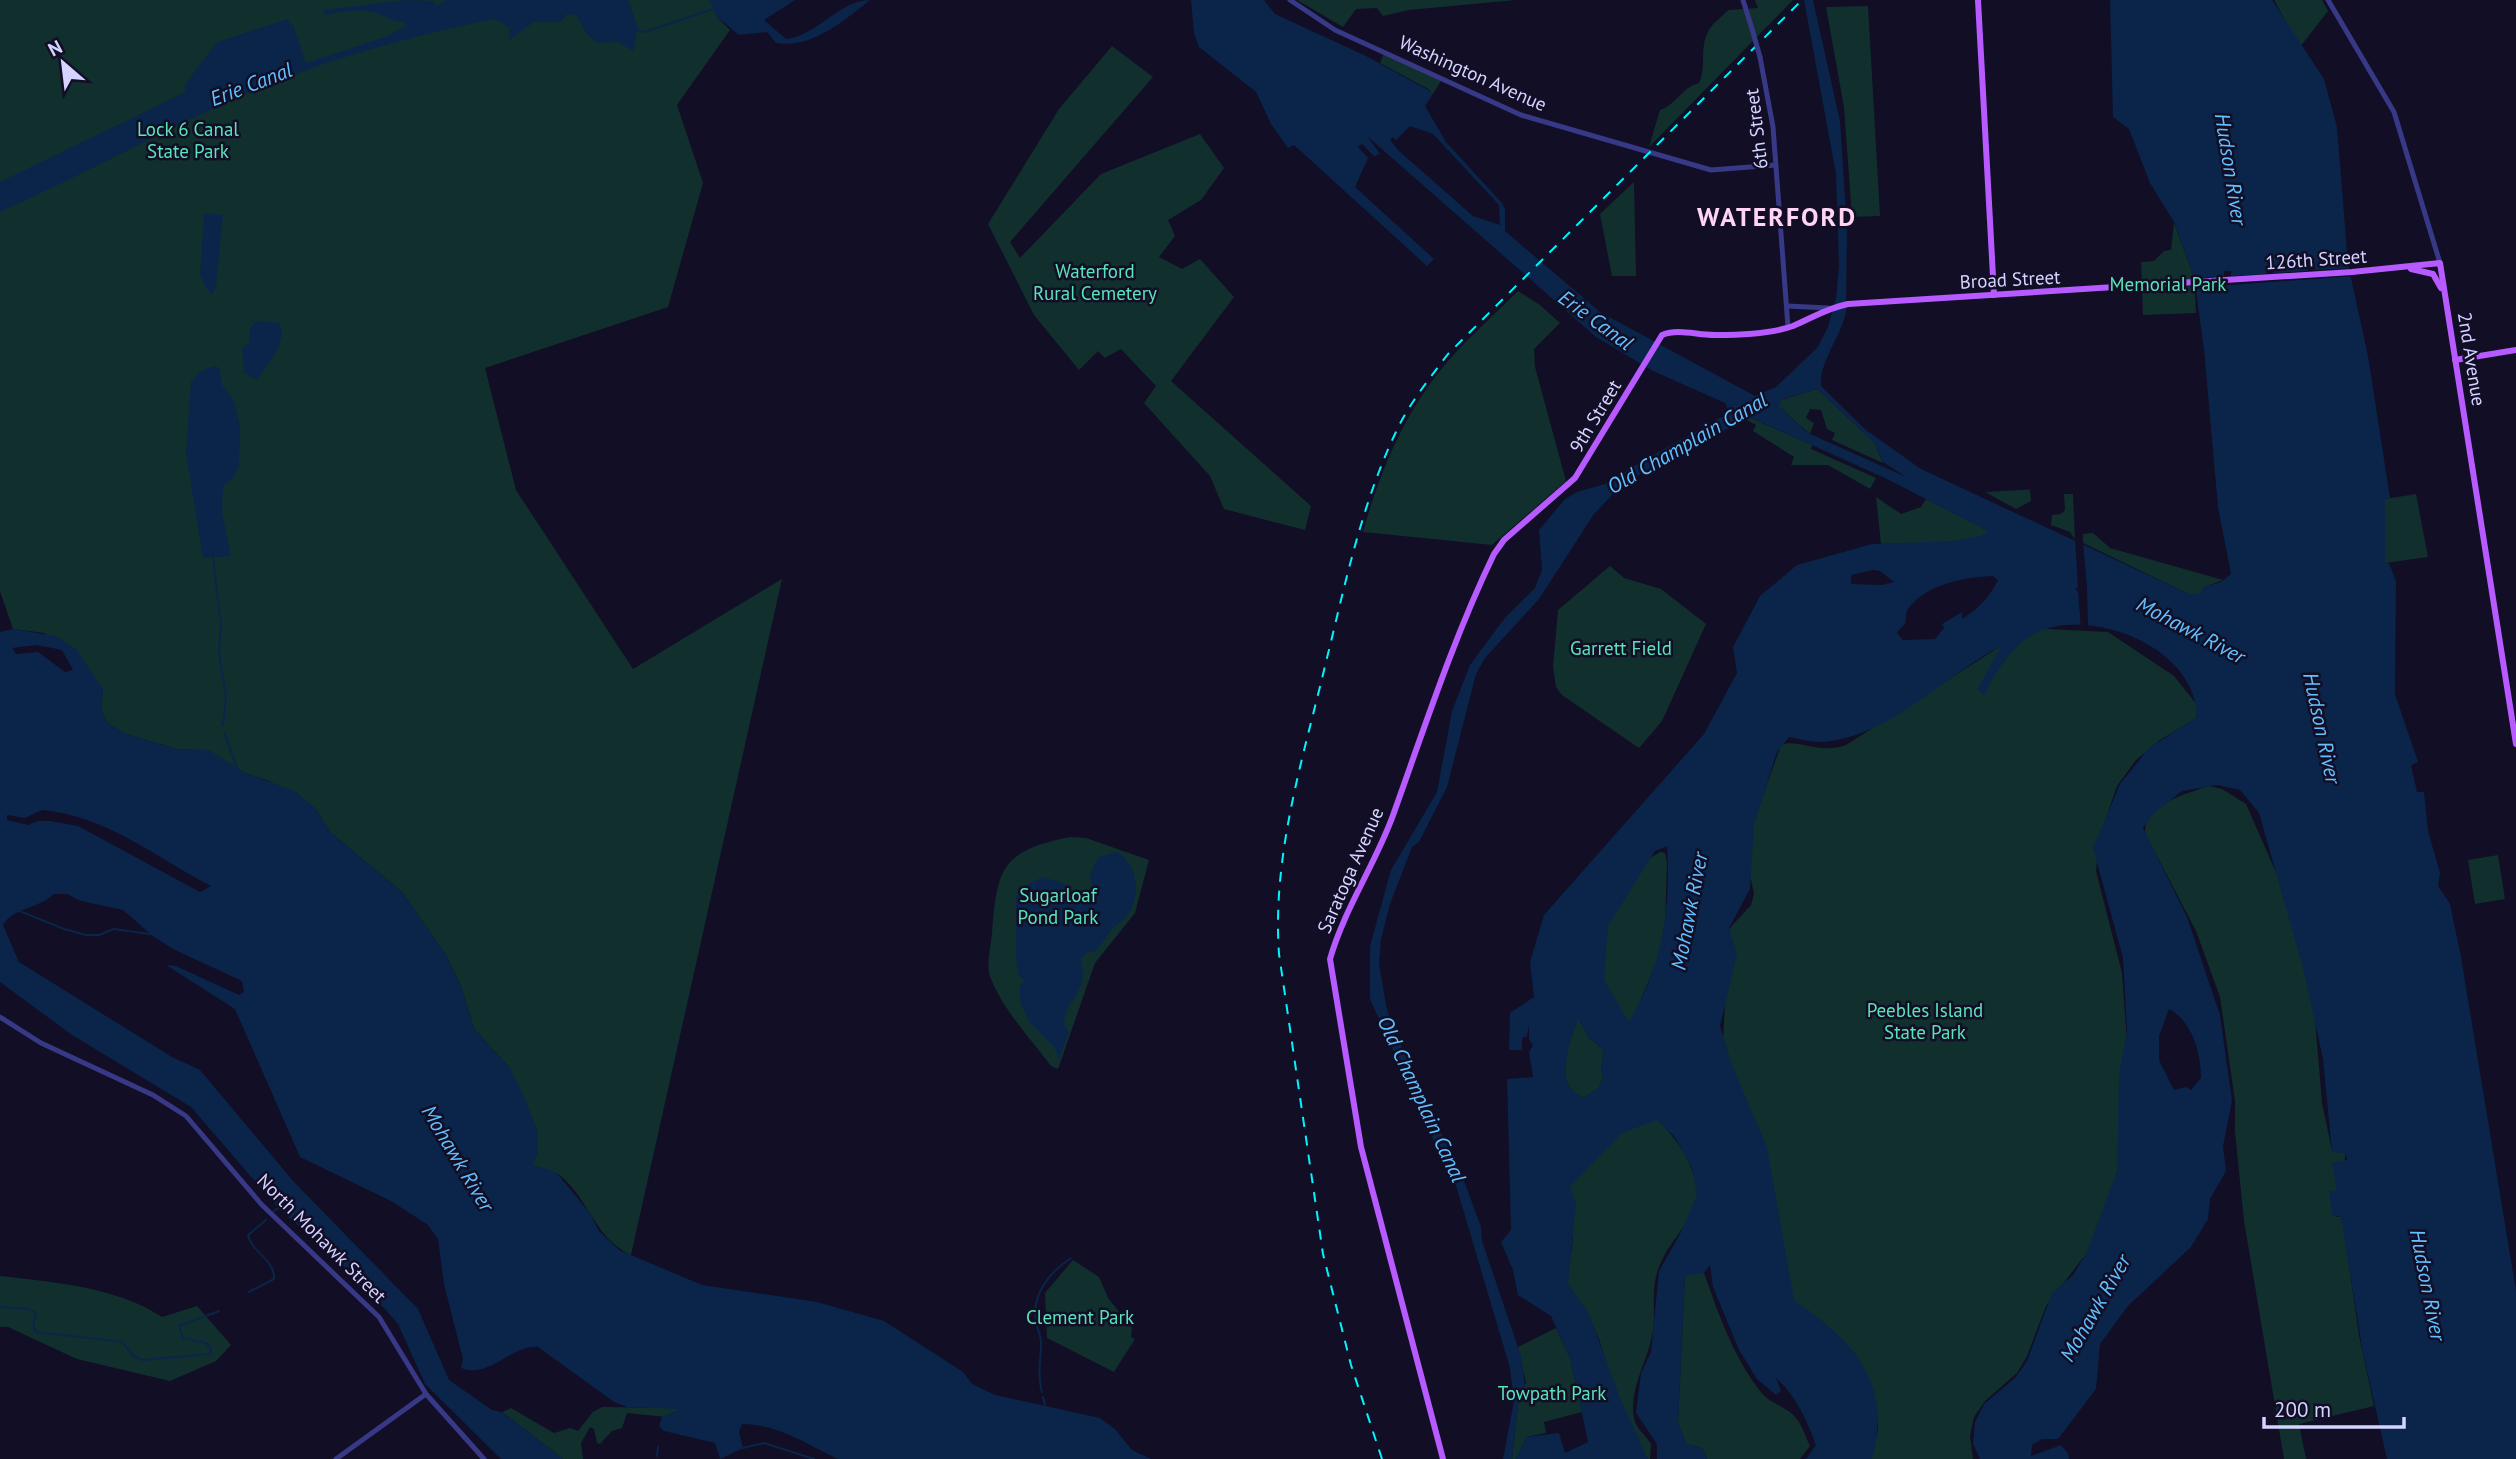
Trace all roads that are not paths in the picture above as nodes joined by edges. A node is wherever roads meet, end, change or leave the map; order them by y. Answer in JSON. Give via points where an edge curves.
{"nodes":[{"id":1,"x":1290,"y":0,"type":"edge"},
{"id":2,"x":1742,"y":0,"type":"edge"},
{"id":3,"x":1978,"y":0,"type":"edge"},
{"id":4,"x":2328,"y":0,"type":"edge"},
{"id":5,"x":1776,"y":165,"type":"junction"},
{"id":6,"x":2440,"y":263,"type":"junction"},
{"id":7,"x":2403,"y":267,"type":"junction"},
{"id":8,"x":2194,"y":283,"type":"joint"},
{"id":9,"x":1994,"y":295,"type":"junction"},
{"id":10,"x":2445,"y":295,"type":"junction"},
{"id":11,"x":1787,"y":306,"type":"junction"},
{"id":12,"x":1828,"y":308,"type":"junction"},
{"id":13,"x":1788,"y":327,"type":"junction"},
{"id":14,"x":1660,"y":337,"type":"joint"},
{"id":15,"x":2516,"y":350,"type":"edge"},
{"id":16,"x":2455,"y":360,"type":"junction"},
{"id":17,"x":1575,"y":478,"type":"joint"},
{"id":18,"x":2516,"y":744,"type":"edge"},
{"id":19,"x":0,"y":1017,"type":"edge"},
{"id":20,"x":426,"y":1394,"type":"junction"},
{"id":21,"x":336,"y":1459,"type":"edge"},
{"id":22,"x":484,"y":1459,"type":"edge"},
{"id":23,"x":1443,"y":1459,"type":"edge"}],
"edges":[{"from":1,"to":5,"type":"street","name":"Washington Avenue","via":[[1335,30],[1521,115],[1711,170]]},
{"from":2,"to":5,"type":"street","name":"6th Street","bridge":true,"via":[[1770,99]]},
{"from":3,"to":9,"type":"main road"},
{"from":4,"to":6,"type":"street","name":"2nd Avenue","via":[[2394,112]]},
{"from":5,"to":11,"type":"street","name":"6th Street"},
{"from":6,"to":7,"type":"main road","name":"126th Street"},
{"from":6,"to":10,"type":"main road","name":"2nd Avenue"},
{"from":7,"to":8,"type":"main road","name":"126th Street"},
{"from":7,"to":10,"type":"main road","via":[[2433,274]]},
{"from":8,"to":9,"type":"main road","name":"Broad Street"},
{"from":9,"to":12,"type":"main road","name":"Broad Street"},
{"from":10,"to":16,"type":"main road","name":"2nd Avenue"},
{"from":11,"to":12,"type":"street","name":"Broad Street"},
{"from":11,"to":13,"type":"street","name":"6th Street"},
{"from":12,"to":13,"type":"main road","name":"Broad Street"},
{"from":13,"to":14,"type":"main road","name":"Broad Street","via":[[1716,335],[1673,332]]},
{"from":14,"to":17,"type":"main road","name":"9th Street"},
{"from":15,"to":16,"type":"main road"},
{"from":16,"to":18,"type":"main road","name":"2nd Avenue"},
{"from":17,"to":23,"type":"main road","name":"Saratoga Avenue","via":[[1494,554],[1432,701],[1390,823],[1330,959],[1361,1147]]},
{"from":19,"to":20,"type":"street","name":"North Mohawk Street","via":[[68,1056],[153,1095],[192,1123],[262,1205],[379,1317]]},
{"from":20,"to":21,"type":"street"},
{"from":20,"to":22,"type":"street","name":"North Mohawk Street"}]}
